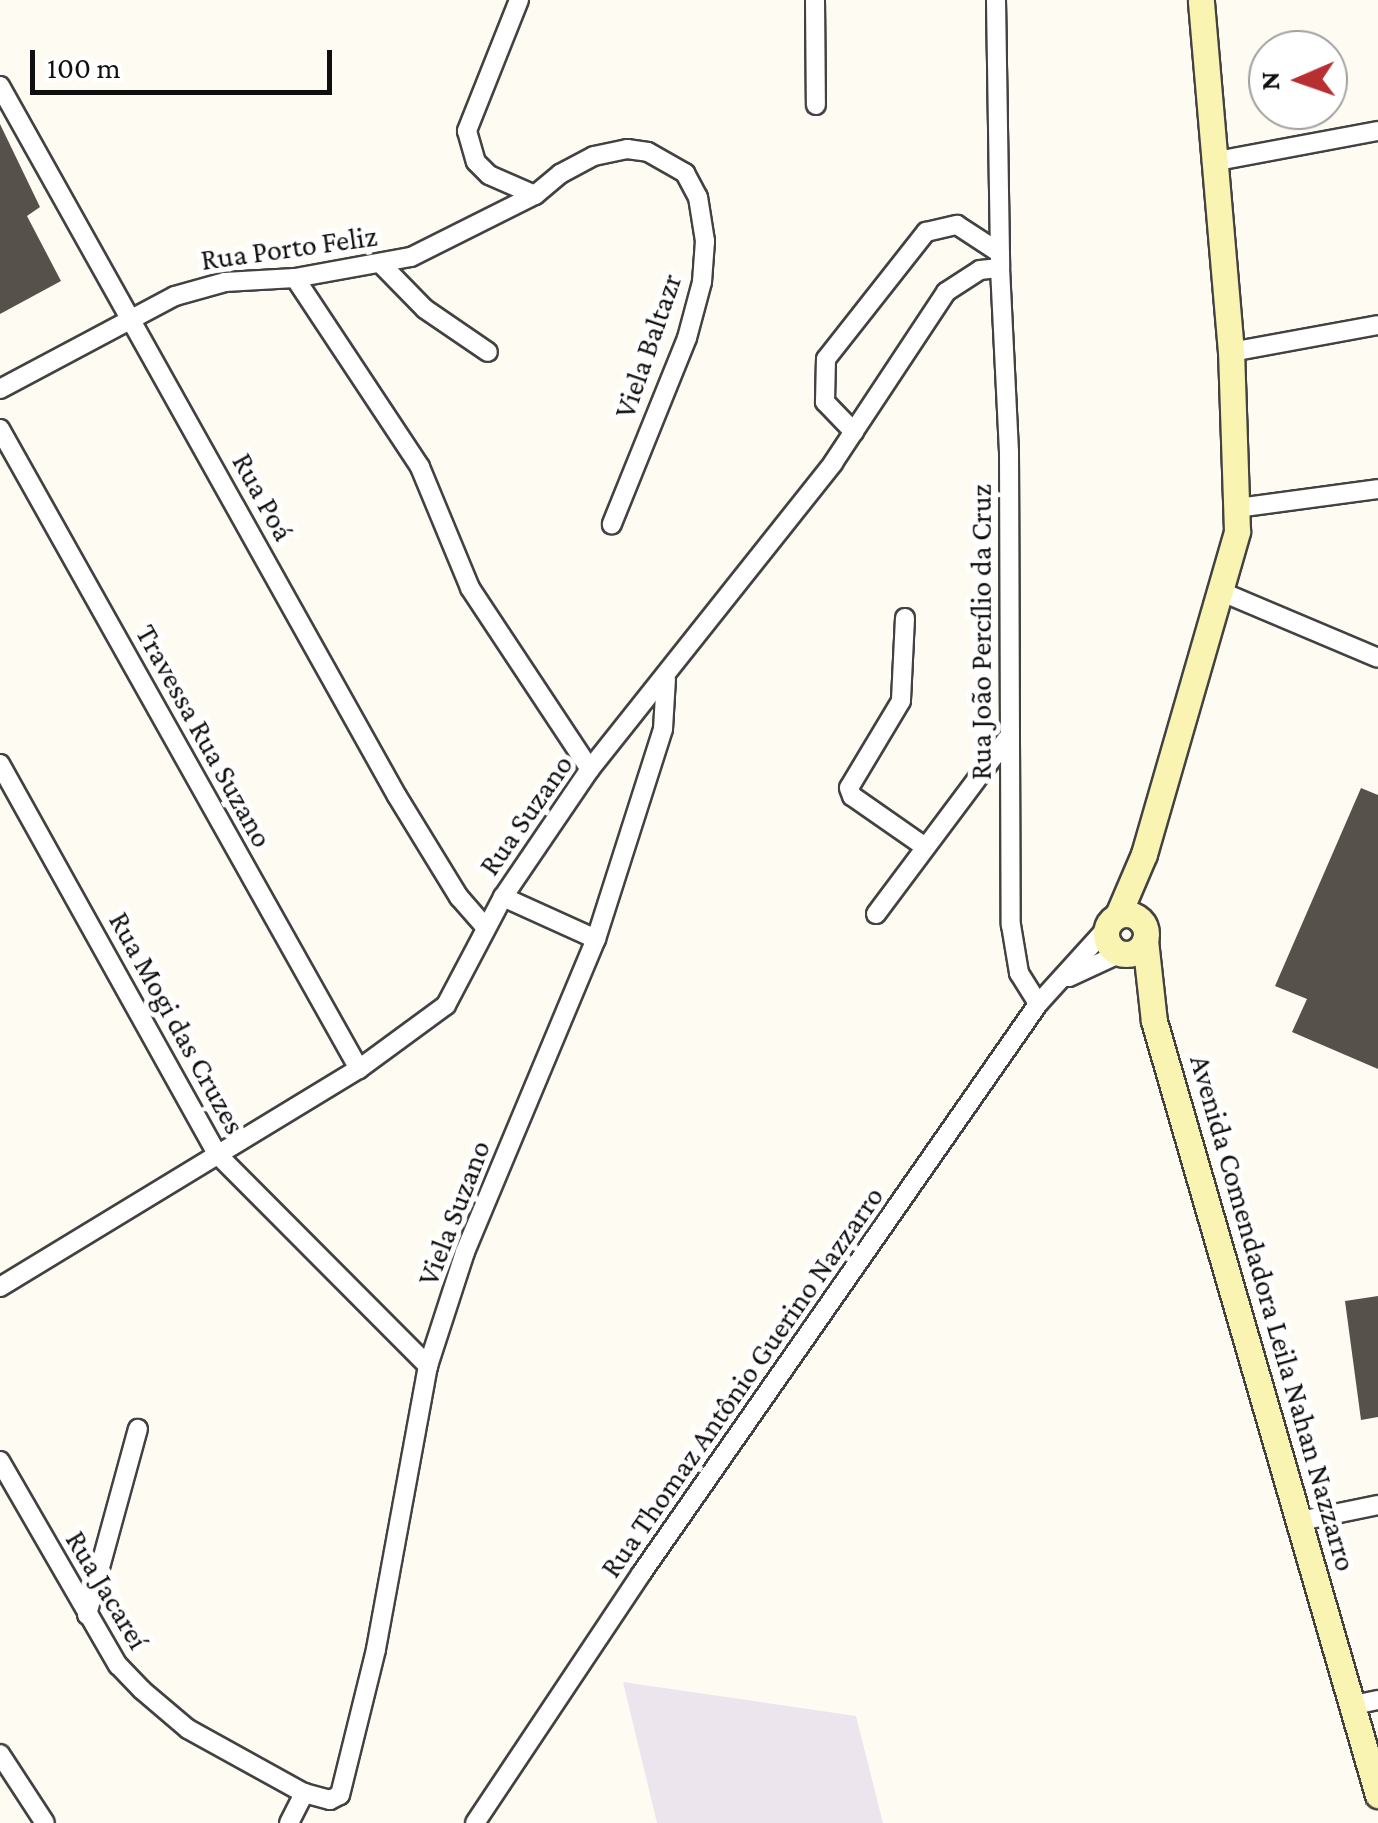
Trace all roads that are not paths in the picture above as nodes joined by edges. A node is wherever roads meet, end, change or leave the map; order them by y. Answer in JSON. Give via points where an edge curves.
{"nodes":[{"id":1,"x":815,"y":0,"type":"edge"},
{"id":2,"x":996,"y":0,"type":"edge"},
{"id":3,"x":1201,"y":0,"type":"edge"},
{"id":4,"x":515,"y":3,"type":"edge"},
{"id":5,"x":0,"y":86,"type":"edge"},
{"id":6,"x":816,"y":105,"type":"dead end"},
{"id":7,"x":1378,"y":131,"type":"edge"},
{"id":8,"x":1212,"y":162,"type":"junction"},
{"id":9,"x":535,"y":195,"type":"junction"},
{"id":10,"x":1000,"y":260,"type":"junction"},
{"id":11,"x":380,"y":263,"type":"junction"},
{"id":12,"x":296,"y":278,"type":"junction"},
{"id":13,"x":132,"y":316,"type":"junction"},
{"id":14,"x":1378,"y":325,"type":"edge"},
{"id":15,"x":488,"y":352,"type":"dead end"},
{"id":16,"x":1231,"y":352,"type":"junction"},
{"id":17,"x":0,"y":389,"type":"edge"},
{"id":18,"x":0,"y":429,"type":"edge"},
{"id":19,"x":854,"y":432,"type":"junction"},
{"id":20,"x":1378,"y":488,"type":"edge"},
{"id":21,"x":1238,"y":508,"type":"junction"},
{"id":22,"x":612,"y":524,"type":"dead end"},
{"id":23,"x":1222,"y":592,"type":"junction"},
{"id":24,"x":905,"y":618,"type":"dead end"},
{"id":25,"x":1378,"y":658,"type":"edge"},
{"id":26,"x":666,"y":679,"type":"junction"},
{"id":27,"x":1007,"y":739,"type":"junction"},
{"id":28,"x":0,"y":764,"type":"edge"},
{"id":29,"x":590,"y":768,"type":"junction"},
{"id":30,"x":925,"y":847,"type":"junction"},
{"id":31,"x":1144,"y":854,"type":"junction"},
{"id":32,"x":503,"y":897,"type":"junction"},
{"id":33,"x":876,"y":914,"type":"dead end"},
{"id":34,"x":1112,"y":922,"type":"junction"},
{"id":35,"x":486,"y":928,"type":"junction"},
{"id":36,"x":596,"y":939,"type":"junction"},
{"id":37,"x":1133,"y":943,"type":"junction"},
{"id":38,"x":1064,"y":979,"type":"junction"},
{"id":39,"x":1038,"y":1004,"type":"junction"},
{"id":40,"x":359,"y":1069,"type":"junction"},
{"id":41,"x":218,"y":1155,"type":"junction"},
{"id":42,"x":0,"y":1287,"type":"edge"},
{"id":43,"x":428,"y":1366,"type":"junction"},
{"id":44,"x":138,"y":1429,"type":"dead end"},
{"id":45,"x":0,"y":1461,"type":"edge"},
{"id":46,"x":1378,"y":1504,"type":"edge"},
{"id":47,"x":1300,"y":1521,"type":"junction"},
{"id":48,"x":87,"y":1615,"type":"junction"},
{"id":49,"x":1366,"y":1702,"type":"edge"},
{"id":50,"x":0,"y":1754,"type":"edge"},
{"id":51,"x":304,"y":1793,"type":"junction"},
{"id":52,"x":1378,"y":1795,"type":"edge"},
{"id":53,"x":45,"y":1823,"type":"edge"},
{"id":54,"x":290,"y":1823,"type":"edge"},
{"id":55,"x":475,"y":1823,"type":"edge"}],
"edges":[{"from":1,"to":6,"type":"street"},
{"from":2,"to":10,"type":"street","name":"Rua João Percílio da Cruz"},
{"from":3,"to":8,"type":"main road","name":"Avenida Comendadora Leila Nahan Nazzarro"},
{"from":4,"to":9,"type":"street","via":[[467,130],[476,162],[489,175]]},
{"from":5,"to":13,"type":"street","name":"Rua Poá"},
{"from":7,"to":8,"type":"street"},
{"from":8,"to":16,"type":"main road","name":"Avenida Comendadora Leila Nahan Nazzarro"},
{"from":9,"to":11,"type":"street","name":"Rua Porto Feliz","via":[[411,257]]},
{"from":9,"to":22,"type":"street","name":"Viela Baltazr","via":[[594,156],[627,150],[665,158],[684,172],[698,197],[702,282],[687,338]]},
{"from":10,"to":19,"type":"street","name":"Rua Suzano","via":[[946,292]]},
{"from":10,"to":19,"type":"street","via":[[957,225],[926,232],[826,359],[825,402]]},
{"from":10,"to":27,"type":"street","name":"Rua João Percílio da Cruz","via":[[1009,452]]},
{"from":11,"to":12,"type":"street","name":"Rua Porto Feliz"},
{"from":11,"to":15,"type":"street","via":[[425,309]]},
{"from":12,"to":13,"type":"street","name":"Rua Porto Feliz","via":[[204,286]]},
{"from":12,"to":29,"type":"street","via":[[420,466],[470,588]]},
{"from":13,"to":17,"type":"street","name":"Rua Porto Feliz"},
{"from":13,"to":35,"type":"street","name":"Rua Poá","via":[[396,796],[458,897]]},
{"from":14,"to":16,"type":"street"},
{"from":16,"to":21,"type":"main road","name":"Avenida Comendadora Leila Nahan Nazzarro"},
{"from":18,"to":40,"type":"street","name":"Travessa Rua Suzano"},
{"from":19,"to":26,"type":"street","name":"Rua Suzano"},
{"from":20,"to":21,"type":"street"},
{"from":21,"to":23,"type":"main road","name":"Avenida Comendadora Leila Nahan Nazzarro"},
{"from":23,"to":25,"type":"street"},
{"from":23,"to":31,"type":"main road","name":"Avenida Comendadora Leila Nahan Nazzarro"},
{"from":24,"to":30,"type":"street","via":[[901,700],[849,788]]},
{"from":26,"to":29,"type":"street","name":"Rua Suzano"},
{"from":26,"to":36,"type":"street","name":"Viela Suzano","via":[[662,729]]},
{"from":27,"to":30,"type":"street"},
{"from":27,"to":39,"type":"street","name":"Rua João Percílio da Cruz","via":[[1012,952]]},
{"from":28,"to":41,"type":"street","name":"Rua Mogi das Cruzes"},
{"from":29,"to":32,"type":"street","name":"Rua Suzano"},
{"from":30,"to":33,"type":"street"},
{"from":31,"to":34,"type":"main road","name":"Avenida Comendadora Leila Nahan Nazzarro"},
{"from":31,"to":37,"type":"main road","name":"Avenida Comendadora Leila Nahan Nazzarro"},
{"from":32,"to":35,"type":"street","name":"Rua Suzano"},
{"from":32,"to":36,"type":"street"},
{"from":34,"to":37,"type":"main road","via":[[1107,941]]},
{"from":34,"to":37,"type":"main road","via":[[1130,914]]},
{"from":34,"to":38,"type":"street","name":"Rua Thomaz Antônio Guerino Nazzarro"},
{"from":35,"to":40,"type":"street","name":"Rua Suzano","via":[[446,1005]]},
{"from":36,"to":43,"type":"street","name":"Viela Suzano","via":[[465,1252]]},
{"from":37,"to":38,"type":"street","name":"Rua Thomaz Antônio Guerino Nazzarro"},
{"from":37,"to":47,"type":"main road","name":"Avenida Comendadora Leila Nahan Nazzarro"},
{"from":38,"to":39,"type":"street","name":"Rua Thomaz Antônio Guerino Nazzarro"},
{"from":39,"to":55,"type":"street","name":"Rua Thomaz Antônio Guerino Nazzarro"},
{"from":40,"to":41,"type":"street","name":"Rua Suzano"},
{"from":41,"to":42,"type":"street","name":"Rua Suzano"},
{"from":41,"to":43,"type":"street","name":"Rua Mogi das Cruzes"},
{"from":43,"to":51,"type":"street","name":"Viela Suzano","via":[[344,1784],[330,1800]]},
{"from":44,"to":48,"type":"street"},
{"from":45,"to":48,"type":"street","name":"Rua Jacareí"},
{"from":46,"to":47,"type":"street"},
{"from":47,"to":49,"type":"main road","name":"Avenida Comendadora Leila Nahan Nazzarro"},
{"from":48,"to":51,"type":"street","name":"Rua Jacareí","via":[[118,1665],[188,1730]]},
{"from":49,"to":52,"type":"main road","name":"Avenida Comendadora Leila Nahan Nazzarro"},
{"from":50,"to":53,"type":"street"},
{"from":51,"to":54,"type":"street"}]}
